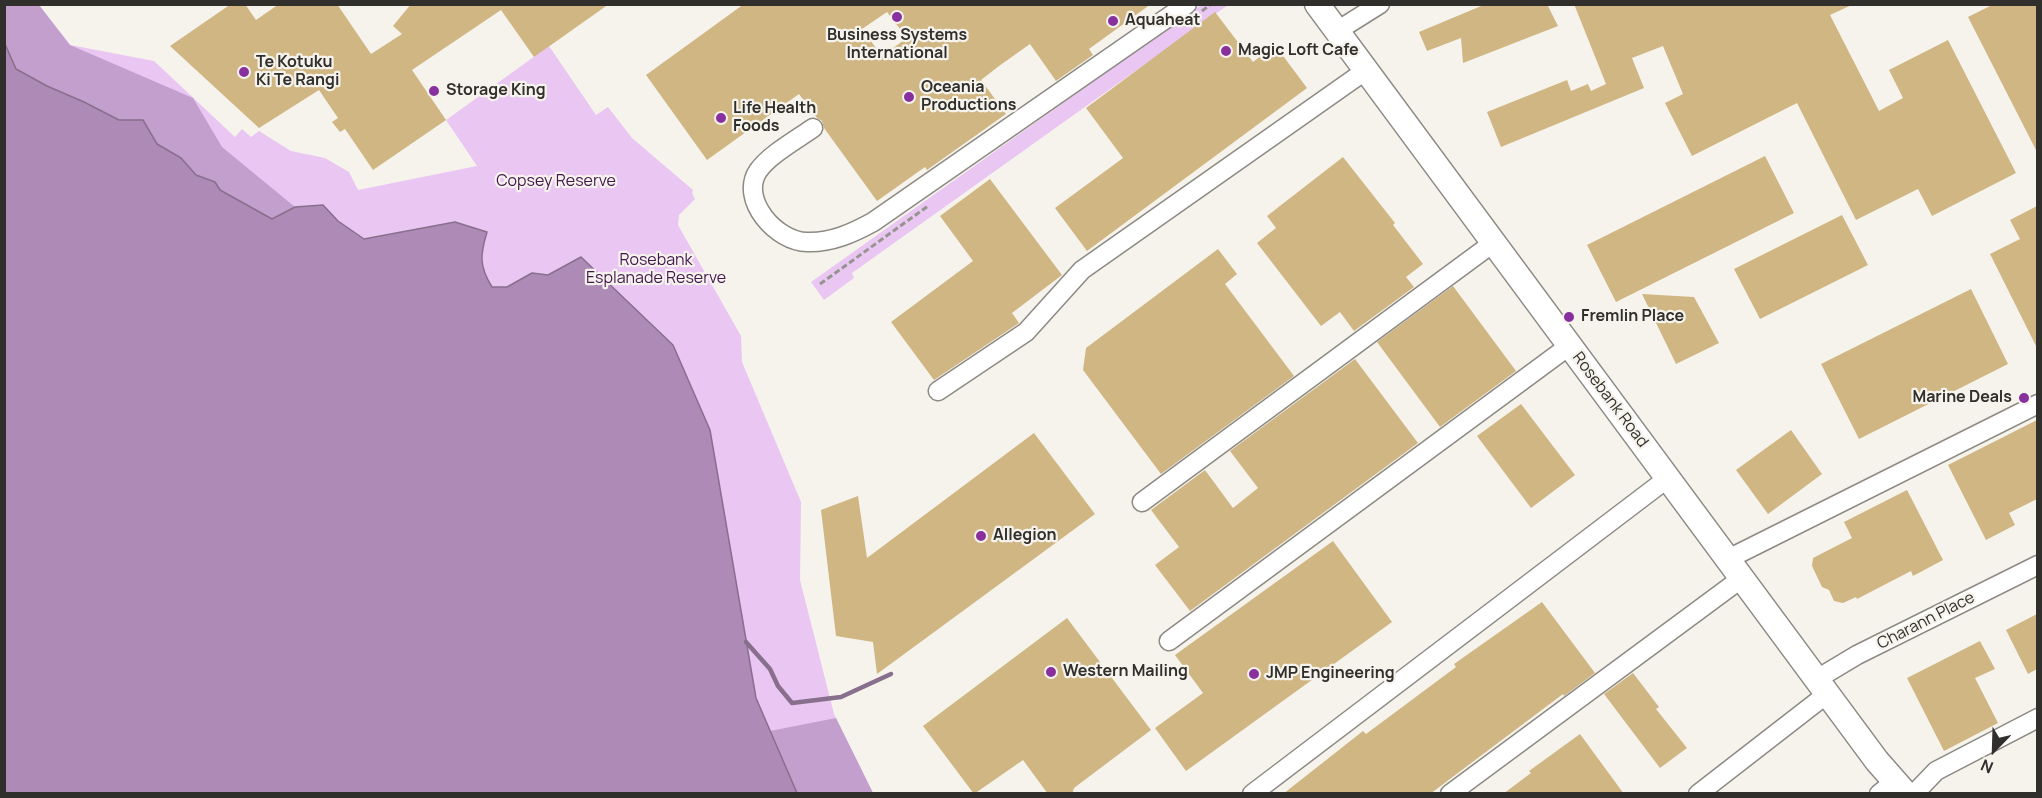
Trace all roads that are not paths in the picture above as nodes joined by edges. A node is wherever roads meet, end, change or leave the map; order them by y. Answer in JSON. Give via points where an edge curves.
{"nodes":[{"id":1,"x":1186,"y":4,"type":"edge"},
{"id":2,"x":1317,"y":4,"type":"edge"},
{"id":3,"x":1380,"y":4,"type":"edge"},
{"id":4,"x":1337,"y":32,"type":"junction"},
{"id":5,"x":1365,"y":71,"type":"junction"},
{"id":6,"x":813,"y":128,"type":"dead end"},
{"id":7,"x":1493,"y":243,"type":"junction"},
{"id":8,"x":1569,"y":346,"type":"junction"},
{"id":9,"x":938,"y":391,"type":"dead end"},
{"id":10,"x":2037,"y":404,"type":"edge"},
{"id":11,"x":1668,"y":478,"type":"junction"},
{"id":12,"x":1142,"y":502,"type":"dead end"},
{"id":13,"x":1728,"y":559,"type":"junction"},
{"id":14,"x":2037,"y":565,"type":"edge"},
{"id":15,"x":1742,"y":578,"type":"junction"},
{"id":16,"x":1169,"y":641,"type":"dead end"},
{"id":17,"x":1822,"y":686,"type":"junction"},
{"id":18,"x":2037,"y":718,"type":"edge"},
{"id":19,"x":1898,"y":791,"type":"edge"},
{"id":20,"x":1252,"y":794,"type":"edge"},
{"id":21,"x":1450,"y":794,"type":"edge"},
{"id":22,"x":1698,"y":794,"type":"edge"}],
"edges":[{"from":1,"to":6,"type":"street","via":[[873,222],[854,233],[806,242],[777,230],[753,200],[752,191],[757,172],[766,162]]},
{"from":2,"to":4,"type":"main road","name":"Rosebank Road"},
{"from":3,"to":4,"type":"street"},
{"from":4,"to":5,"type":"main road","name":"Rosebank Road"},
{"from":5,"to":7,"type":"main road","name":"Rosebank Road"},
{"from":5,"to":9,"type":"street","via":[[1082,270],[1026,332]]},
{"from":7,"to":8,"type":"main road","name":"Rosebank Road"},
{"from":7,"to":12,"type":"street"},
{"from":8,"to":11,"type":"main road","name":"Rosebank Road"},
{"from":8,"to":16,"type":"street"},
{"from":10,"to":13,"type":"street"},
{"from":11,"to":13,"type":"main road","name":"Rosebank Road"},
{"from":11,"to":20,"type":"street"},
{"from":13,"to":15,"type":"main road","name":"Rosebank Road"},
{"from":14,"to":17,"type":"street","name":"Charann Place","via":[[1857,655]]},
{"from":15,"to":17,"type":"main road","name":"Rosebank Road"},
{"from":15,"to":21,"type":"street"},
{"from":17,"to":19,"type":"main road","name":"Rosebank Road"},
{"from":17,"to":22,"type":"street","name":"Charann Place"},
{"from":18,"to":19,"type":"street"}]}
